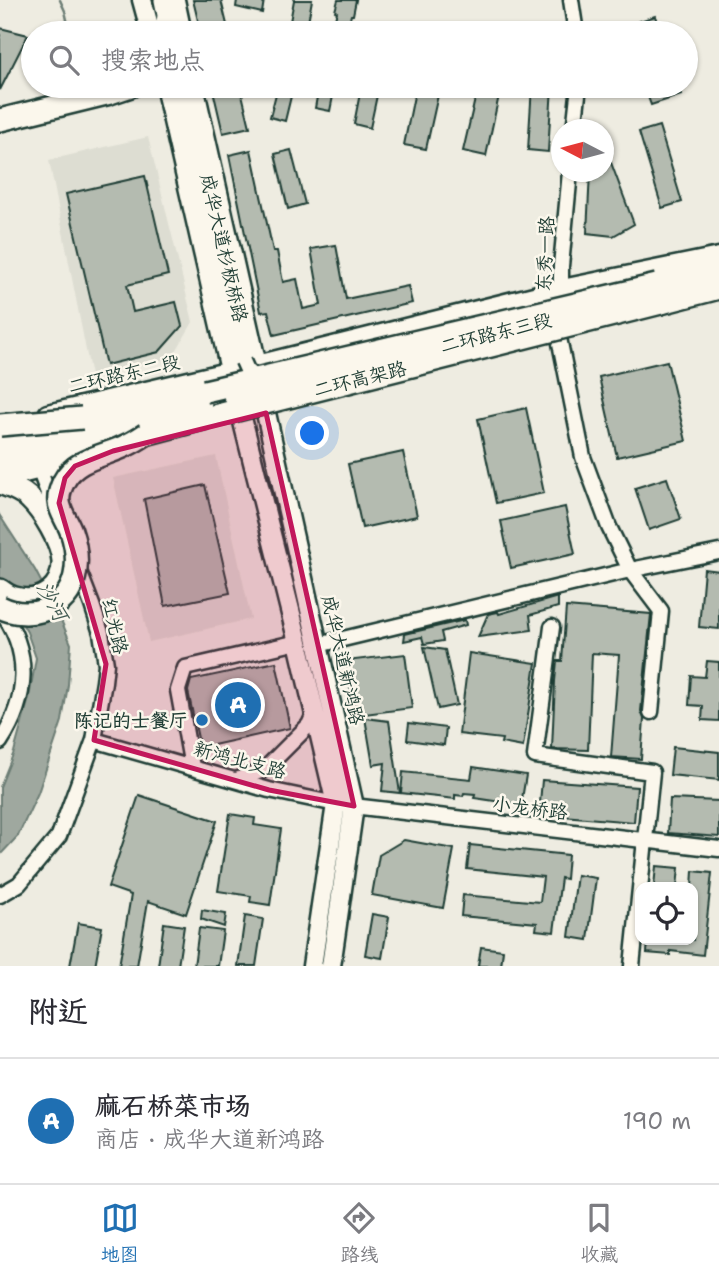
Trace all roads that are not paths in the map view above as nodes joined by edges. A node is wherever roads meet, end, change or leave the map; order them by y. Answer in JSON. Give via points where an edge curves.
{"nodes":[{"id":1,"x":142,"y":0,"type":"edge"},
{"id":2,"x":152,"y":0,"type":"edge"},
{"id":3,"x":165,"y":0,"type":"edge"},
{"id":4,"x":175,"y":0,"type":"edge"},
{"id":5,"x":571,"y":0,"type":"edge"},
{"id":6,"x":148,"y":21,"type":"edge"},
{"id":7,"x":153,"y":21,"type":"edge"},
{"id":8,"x":167,"y":21,"type":"edge"},
{"id":9,"x":179,"y":21,"type":"edge"},
{"id":10,"x":574,"y":21,"type":"edge"},
{"id":11,"x":33,"y":98,"type":"edge"},
{"id":12,"x":90,"y":98,"type":"edge"},
{"id":13,"x":168,"y":98,"type":"edge"},
{"id":14,"x":185,"y":98,"type":"edge"},
{"id":15,"x":578,"y":98,"type":"edge"},
{"id":16,"x":0,"y":106,"type":"edge"},
{"id":17,"x":575,"y":119,"type":"edge"},
{"id":18,"x":0,"y":120,"type":"edge"},
{"id":19,"x":569,"y":182,"type":"edge"},
{"id":20,"x":719,"y":257,"type":"edge"},
{"id":21,"x":719,"y":271,"type":"edge"},
{"id":22,"x":719,"y":288,"type":"edge"},
{"id":23,"x":562,"y":289,"type":"junction"},
{"id":24,"x":659,"y":294,"type":"junction"},
{"id":25,"x":719,"y":299,"type":"edge"},
{"id":26,"x":559,"y":338,"type":"junction"},
{"id":27,"x":244,"y":365,"type":"junction"},
{"id":28,"x":275,"y":386,"type":"junction"},
{"id":29,"x":230,"y":397,"type":"junction"},
{"id":30,"x":266,"y":413,"type":"junction"},
{"id":31,"x":82,"y":418,"type":"junction"},
{"id":32,"x":243,"y":418,"type":"junction"},
{"id":33,"x":0,"y":425,"type":"edge"},
{"id":34,"x":146,"y":434,"type":"junction"},
{"id":35,"x":0,"y":437,"type":"edge"},
{"id":36,"x":0,"y":451,"type":"edge"},
{"id":37,"x":39,"y":469,"type":"junction"},
{"id":38,"x":1,"y":477,"type":"edge"},
{"id":39,"x":719,"y":552,"type":"edge"},
{"id":40,"x":630,"y":570,"type":"junction"},
{"id":41,"x":0,"y":590,"type":"edge"},
{"id":42,"x":0,"y":608,"type":"edge"},
{"id":43,"x":552,"y":627,"type":"dead end"},
{"id":44,"x":298,"y":642,"type":"junction"},
{"id":45,"x":318,"y":645,"type":"junction"},
{"id":46,"x":315,"y":712,"type":"junction"},
{"id":47,"x":651,"y":712,"type":"dead end"},
{"id":48,"x":3,"y":734,"type":"edge"},
{"id":49,"x":94,"y":740,"type":"junction"},
{"id":50,"x":192,"y":767,"type":"junction"},
{"id":51,"x":236,"y":780,"type":"junction"},
{"id":52,"x":345,"y":805,"type":"junction"},
{"id":53,"x":644,"y":841,"type":"junction"},
{"id":54,"x":719,"y":849,"type":"edge"},
{"id":55,"x":0,"y":895,"type":"edge"},
{"id":56,"x":636,"y":965,"type":"edge"},
{"id":57,"x":312,"y":966,"type":"edge"},
{"id":58,"x":331,"y":966,"type":"edge"}],
"edges":[{"from":1,"to":6,"type":"main road"},
{"from":2,"to":7,"type":"highway"},
{"from":3,"to":8,"type":"highway"},
{"from":4,"to":9,"type":"main road"},
{"from":5,"to":10,"type":"street"},
{"from":11,"to":16,"type":"highway"},
{"from":12,"to":18,"type":"highway"},
{"from":13,"to":27,"type":"main road","name":"成华大道杉板桥路"},
{"from":14,"to":27,"type":"main road","name":"成华大道杉板桥路"},
{"from":15,"to":17,"type":"street"},
{"from":19,"to":23,"type":"street","name":"东秀一路"},
{"from":20,"to":23,"type":"main road","name":"二环路东三段"},
{"from":21,"to":24,"type":"highway","name":"二环高架路"},
{"from":22,"to":24,"type":"highway","name":"二环高架路"},
{"from":23,"to":26,"type":"street","name":"东秀一路"},
{"from":23,"to":27,"type":"main road","name":"二环路东三段"},
{"from":24,"to":28,"type":"street","bridge":true},
{"from":24,"to":31,"type":"highway","name":"二环高架路","bridge":true},
{"from":24,"to":34,"type":"highway","name":"二环高架路","bridge":true},
{"from":25,"to":26,"type":"main road","name":"二环路东三段"},
{"from":26,"to":30,"type":"main road","name":"二环路东三段"},
{"from":26,"to":40,"type":"street","name":"东秀一路","via":[[583,457]]},
{"from":27,"to":28,"type":"street","bridge":true,"via":[[258,381]]},
{"from":27,"to":29,"type":"street","bridge":true,"via":[[239,388]]},
{"from":27,"to":30,"type":"main road","name":"成华大道新鸿路"},
{"from":27,"to":32,"type":"main road","name":"成华大道杉板桥路"},
{"from":27,"to":33,"type":"main road","name":"二环路东二段"},
{"from":28,"to":29,"type":"street","bridge":true},
{"from":29,"to":36,"type":"street"},
{"from":30,"to":32,"type":"main road","name":"二环路东三段"},
{"from":30,"to":45,"type":"main road","name":"成华大道新鸿路"},
{"from":31,"to":33,"type":"highway","bridge":true},
{"from":31,"to":35,"type":"highway","name":"二环高架路","bridge":true},
{"from":32,"to":37,"type":"main road"},
{"from":32,"to":44,"type":"main road","name":"成华大道新鸿路"},
{"from":34,"to":38,"type":"highway","name":"二环高架路"},
{"from":34,"to":42,"type":"highway","bridge":true,"via":[[75,466],[65,478],[59,503],[76,548],[75,579],[69,592],[58,604],[37,612]]},
{"from":37,"to":38,"type":"main road"},
{"from":37,"to":49,"type":"street","name":"红光路","via":[[101,633],[106,664]]},
{"from":38,"to":41,"type":"highway","via":[[34,503],[63,560],[56,587],[43,596],[15,598]]},
{"from":39,"to":40,"type":"street"},
{"from":40,"to":45,"type":"street"},
{"from":40,"to":47,"type":"street","name":"东秀一路","via":[[661,611]]},
{"from":42,"to":48,"type":"street","via":[[21,650],[23,671],[21,694]]},
{"from":43,"to":53,"type":"street","via":[[535,756],[652,772]]},
{"from":44,"to":46,"type":"main road","name":"成华大道新鸿路"},
{"from":44,"to":50,"type":"street","via":[[185,668],[178,690]]},
{"from":45,"to":52,"type":"main road","name":"成华大道新鸿路"},
{"from":46,"to":51,"type":"street","via":[[310,724],[264,770]]},
{"from":46,"to":52,"type":"main road","name":"成华大道新鸿路"},
{"from":49,"to":50,"type":"street","name":"新鸿北支路"},
{"from":49,"to":55,"type":"street","name":"红光路","via":[[59,836],[19,884]]},
{"from":50,"to":51,"type":"street","name":"新鸿北支路"},
{"from":51,"to":52,"type":"street","name":"新鸿北支路"},
{"from":52,"to":53,"type":"street","name":"小龙桥路"},
{"from":52,"to":57,"type":"main road","name":"成华大道新鸿路"},
{"from":52,"to":58,"type":"main road","name":"成华大道新鸿路"},
{"from":53,"to":54,"type":"street","name":"小龙桥路"},
{"from":53,"to":56,"type":"street"}]}
